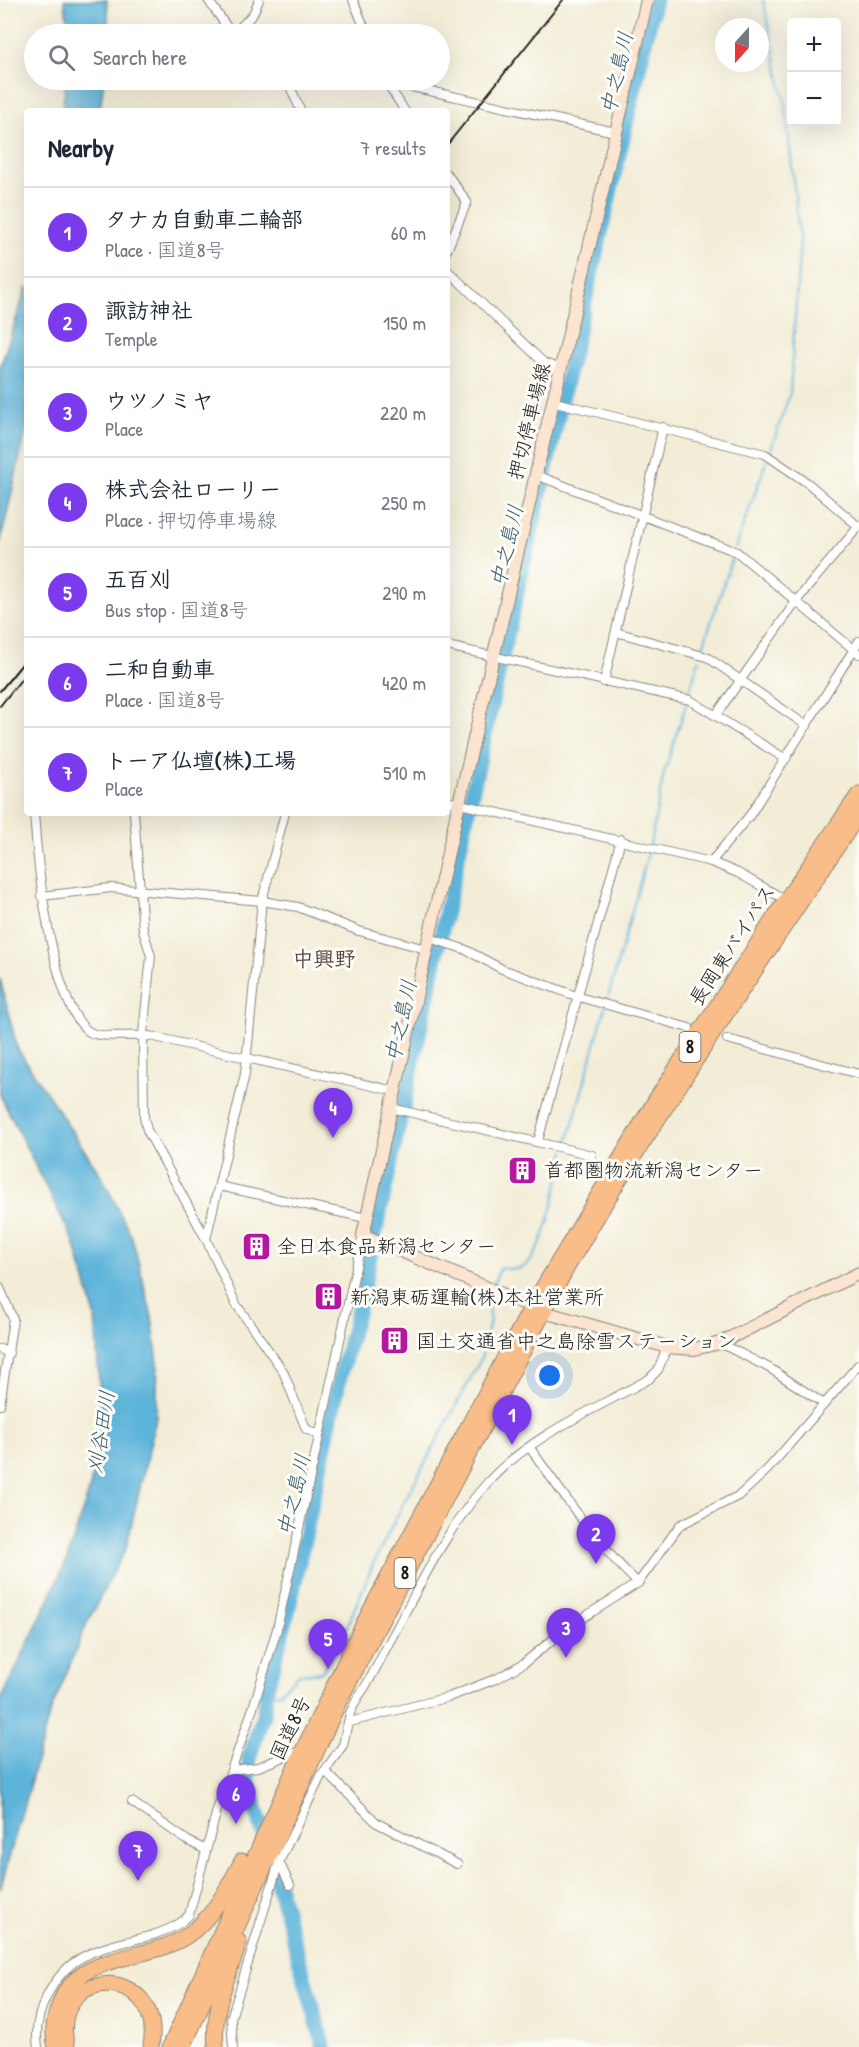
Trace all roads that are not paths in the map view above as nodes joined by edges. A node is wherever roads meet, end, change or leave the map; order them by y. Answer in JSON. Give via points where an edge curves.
{"nodes":[{"id":1,"x":208,"y":0,"type":"edge"},
{"id":2,"x":259,"y":0,"type":"edge"},
{"id":3,"x":353,"y":0,"type":"edge"},
{"id":4,"x":647,"y":0,"type":"edge"},
{"id":5,"x":226,"y":24,"type":"edge"},
{"id":6,"x":243,"y":24,"type":"edge"},
{"id":7,"x":363,"y":24,"type":"edge"},
{"id":8,"x":292,"y":90,"type":"edge"},
{"id":9,"x":390,"y":90,"type":"edge"},
{"id":10,"x":428,"y":90,"type":"edge"},
{"id":11,"x":300,"y":108,"type":"edge"},
{"id":12,"x":403,"y":108,"type":"edge"},
{"id":13,"x":615,"y":132,"type":"junction"},
{"id":14,"x":450,"y":178,"type":"edge"},
{"id":15,"x":450,"y":243,"type":"edge"},
{"id":16,"x":450,"y":273,"type":"edge"},
{"id":17,"x":562,"y":369,"type":"junction"},
{"id":18,"x":555,"y":402,"type":"junction"},
{"id":19,"x":663,"y":427,"type":"junction"},
{"id":20,"x":536,"y":475,"type":"junction"},
{"id":21,"x":643,"y":518,"type":"junction"},
{"id":22,"x":859,"y":526,"type":"edge"},
{"id":23,"x":797,"y":600,"type":"junction"},
{"id":24,"x":616,"y":632,"type":"junction"},
{"id":25,"x":859,"y":641,"type":"edge"},
{"id":26,"x":450,"y":647,"type":"edge"},
{"id":27,"x":856,"y":651,"type":"edge"},
{"id":28,"x":493,"y":657,"type":"junction"},
{"id":29,"x":741,"y":680,"type":"junction"},
{"id":30,"x":604,"y":682,"type":"junction"},
{"id":31,"x":716,"y":715,"type":"junction"},
{"id":32,"x":807,"y":726,"type":"junction"},
{"id":33,"x":786,"y":759,"type":"junction"},
{"id":34,"x":859,"y":794,"type":"edge"},
{"id":35,"x":462,"y":804,"type":"edge"},
{"id":36,"x":859,"y":814,"type":"edge"},
{"id":37,"x":34,"y":816,"type":"edge"},
{"id":38,"x":134,"y":816,"type":"edge"},
{"id":39,"x":284,"y":816,"type":"edge"},
{"id":40,"x":621,"y":839,"type":"junction"},
{"id":41,"x":711,"y":862,"type":"junction"},
{"id":42,"x":141,"y":892,"type":"junction"},
{"id":43,"x":41,"y":896,"type":"junction"},
{"id":44,"x":786,"y":900,"type":"junction"},
{"id":45,"x":262,"y":901,"type":"junction"},
{"id":46,"x":427,"y":944,"type":"junction"},
{"id":47,"x":579,"y":997,"type":"junction"},
{"id":48,"x":689,"y":1028,"type":"dead end"},
{"id":49,"x":143,"y":1034,"type":"junction"},
{"id":50,"x":727,"y":1039,"type":"dead end"},
{"id":51,"x":246,"y":1059,"type":"junction"},
{"id":52,"x":859,"y":1074,"type":"edge"},
{"id":53,"x":395,"y":1091,"type":"junction"},
{"id":54,"x":391,"y":1108,"type":"junction"},
{"id":55,"x":538,"y":1141,"type":"junction"},
{"id":56,"x":592,"y":1155,"type":"dead end"},
{"id":57,"x":219,"y":1186,"type":"junction"},
{"id":58,"x":366,"y":1218,"type":"junction"},
{"id":59,"x":363,"y":1235,"type":"junction"},
{"id":60,"x":206,"y":1239,"type":"junction"},
{"id":61,"x":859,"y":1273,"type":"edge"},
{"id":62,"x":0,"y":1288,"type":"edge"},
{"id":63,"x":538,"y":1309,"type":"junction"},
{"id":64,"x":720,"y":1342,"type":"junction"},
{"id":65,"x":668,"y":1347,"type":"junction"},
{"id":66,"x":0,"y":1349,"type":"edge"},
{"id":67,"x":9,"y":1353,"type":"junction"},
{"id":68,"x":859,"y":1364,"type":"edge"},
{"id":69,"x":824,"y":1404,"type":"junction"},
{"id":70,"x":0,"y":1405,"type":"edge"},
{"id":71,"x":319,"y":1435,"type":"junction"},
{"id":72,"x":530,"y":1448,"type":"junction"},
{"id":73,"x":638,"y":1583,"type":"junction"},
{"id":74,"x":388,"y":1605,"type":"junction"},
{"id":75,"x":405,"y":1614,"type":"junction"},
{"id":76,"x":350,"y":1722,"type":"junction"},
{"id":77,"x":299,"y":1757,"type":"junction"},
{"id":78,"x":232,"y":1770,"type":"junction"},
{"id":79,"x":326,"y":1772,"type":"junction"},
{"id":80,"x":132,"y":1802,"type":"dead end"},
{"id":81,"x":253,"y":1849,"type":"junction"},
{"id":82,"x":206,"y":1850,"type":"junction"},
{"id":83,"x":279,"y":1862,"type":"junction"},
{"id":84,"x":457,"y":1864,"type":"dead end"},
{"id":85,"x":263,"y":1868,"type":"junction"},
{"id":86,"x":290,"y":1885,"type":"dead end"},
{"id":87,"x":38,"y":2047,"type":"edge"},
{"id":88,"x":56,"y":2047,"type":"edge"},
{"id":89,"x":67,"y":2047,"type":"edge"},
{"id":90,"x":151,"y":2047,"type":"edge"},
{"id":91,"x":170,"y":2047,"type":"edge"},
{"id":92,"x":183,"y":2047,"type":"edge"},
{"id":93,"x":216,"y":2047,"type":"edge"},
{"id":94,"x":233,"y":2047,"type":"edge"}],
"edges":[{"from":1,"to":5,"type":"street"},
{"from":2,"to":6,"type":"street"},
{"from":3,"to":7,"type":"street"},
{"from":4,"to":13,"type":"main road","name":"押切停車場線"},
{"from":8,"to":11,"type":"street"},
{"from":9,"to":12,"type":"street"},
{"from":10,"to":13,"type":"street"},
{"from":13,"to":17,"type":"main road","name":"押切停車場線"},
{"from":14,"to":15,"type":"street","via":[[467,202]]},
{"from":16,"to":17,"type":"street","via":[[544,363]]},
{"from":17,"to":18,"type":"main road","name":"押切停車場線"},
{"from":18,"to":19,"type":"street"},
{"from":18,"to":20,"type":"main road","name":"押切停車場線"},
{"from":19,"to":21,"type":"street"},
{"from":19,"to":22,"type":"street","via":[[765,454]]},
{"from":20,"to":21,"type":"street"},
{"from":20,"to":28,"type":"main road","name":"押切停車場線"},
{"from":21,"to":23,"type":"street","via":[[737,552]]},
{"from":21,"to":24,"type":"street"},
{"from":22,"to":23,"type":"street"},
{"from":23,"to":27,"type":"street"},
{"from":23,"to":29,"type":"street"},
{"from":24,"to":29,"type":"street","via":[[695,652]]},
{"from":24,"to":30,"type":"street"},
{"from":25,"to":27,"type":"street"},
{"from":26,"to":28,"type":"street"},
{"from":27,"to":32,"type":"street"},
{"from":28,"to":30,"type":"street"},
{"from":28,"to":35,"type":"main road","name":"押切停車場線"},
{"from":29,"to":31,"type":"street"},
{"from":29,"to":32,"type":"street"},
{"from":30,"to":31,"type":"street","via":[[690,700]]},
{"from":31,"to":33,"type":"street"},
{"from":32,"to":33,"type":"street"},
{"from":33,"to":41,"type":"street","via":[[750,814]]},
{"from":34,"to":44,"type":"highway","name":"長岡東バイパス","number":"8"},
{"from":35,"to":40,"type":"street"},
{"from":35,"to":46,"type":"main road","name":"押切停車場線"},
{"from":36,"to":63,"type":"highway","name":"長岡東バイパス","number":"8","via":[[782,927]]},
{"from":37,"to":43,"type":"street"},
{"from":38,"to":42,"type":"street"},
{"from":39,"to":45,"type":"street"},
{"from":40,"to":41,"type":"street"},
{"from":40,"to":47,"type":"street"},
{"from":41,"to":44,"type":"street"},
{"from":42,"to":43,"type":"street","via":[[111,888]]},
{"from":42,"to":45,"type":"street"},
{"from":42,"to":49,"type":"street","via":[[143,930],[151,956]]},
{"from":43,"to":49,"type":"street","via":[[65,993],[75,1015],[98,1035]]},
{"from":44,"to":63,"type":"highway","name":"長岡東バイパス","number":"8","via":[[628,1143]]},
{"from":45,"to":46,"type":"street","via":[[298,907],[359,931]]},
{"from":45,"to":51,"type":"street"},
{"from":46,"to":47,"type":"street","via":[[464,949],[502,969]]},
{"from":46,"to":53,"type":"main road","name":"押切停車場線"},
{"from":47,"to":48,"type":"street"},
{"from":47,"to":55,"type":"street"},
{"from":49,"to":51,"type":"street"},
{"from":49,"to":60,"type":"street","via":[[147,1130]]},
{"from":50,"to":52,"type":"street"},
{"from":51,"to":53,"type":"street"},
{"from":51,"to":57,"type":"street"},
{"from":53,"to":54,"type":"main road","name":"押切停車場線"},
{"from":54,"to":55,"type":"street"},
{"from":54,"to":58,"type":"main road","name":"押切停車場線"},
{"from":55,"to":56,"type":"street"},
{"from":57,"to":58,"type":"street"},
{"from":57,"to":60,"type":"street"},
{"from":58,"to":59,"type":"main road","name":"押切停車場線"},
{"from":59,"to":63,"type":"main road"},
{"from":59,"to":71,"type":"street"},
{"from":60,"to":71,"type":"street","via":[[236,1304],[283,1371],[306,1429]]},
{"from":61,"to":64,"type":"main road"},
{"from":62,"to":67,"type":"street","via":[[13,1319]]},
{"from":63,"to":65,"type":"main road"},
{"from":63,"to":74,"type":"highway","name":"国道8号","number":"8"},
{"from":63,"to":77,"type":"highway","name":"国道8号","number":"8","via":[[374,1603]]},
{"from":64,"to":65,"type":"main road","via":[[694,1349]]},
{"from":64,"to":69,"type":"street"},
{"from":65,"to":72,"type":"street","via":[[658,1370],[649,1379]]},
{"from":66,"to":67,"type":"street"},
{"from":67,"to":70,"type":"street"},
{"from":68,"to":69,"type":"street"},
{"from":69,"to":73,"type":"street","via":[[741,1495],[680,1525]]},
{"from":71,"to":78,"type":"street","via":[[277,1629]]},
{"from":72,"to":73,"type":"street","via":[[591,1533]]},
{"from":72,"to":75,"type":"street","via":[[490,1480],[474,1499]]},
{"from":73,"to":76,"type":"street","via":[[498,1678],[449,1697]]},
{"from":74,"to":75,"type":"street"},
{"from":74,"to":85,"type":"highway","name":"国道8号","number":"8","via":[[340,1699]]},
{"from":75,"to":76,"type":"street","via":[[358,1697]]},
{"from":76,"to":79,"type":"street","via":[[343,1745]]},
{"from":77,"to":78,"type":"street"},
{"from":77,"to":81,"type":"highway","name":"国道8号","number":"8"},
{"from":78,"to":82,"type":"street"},
{"from":79,"to":83,"type":"street"},
{"from":79,"to":84,"type":"street","via":[[377,1823]]},
{"from":80,"to":82,"type":"street"},
{"from":81,"to":88,"type":"highway","via":[[210,1914],[188,1936],[168,1946],[98,1965],[72,1984],[56,2015]]},
{"from":81,"to":91,"type":"highway","name":"国道8号","number":"8"},
{"from":82,"to":87,"type":"street","via":[[189,1915],[183,1921],[165,1931],[93,1951],[57,1977],[36,2027]]},
{"from":83,"to":86,"type":"street"},
{"from":83,"to":94,"type":"street","via":[[231,2019]]},
{"from":85,"to":92,"type":"highway","name":"国道8号","number":"8"},
{"from":85,"to":93,"type":"highway","via":[[217,2004]]},
{"from":89,"to":90,"type":"highway","via":[[65,2022],[71,2004],[86,1988],[105,1982],[126,1988],[145,2004],[151,2022]]}]}
